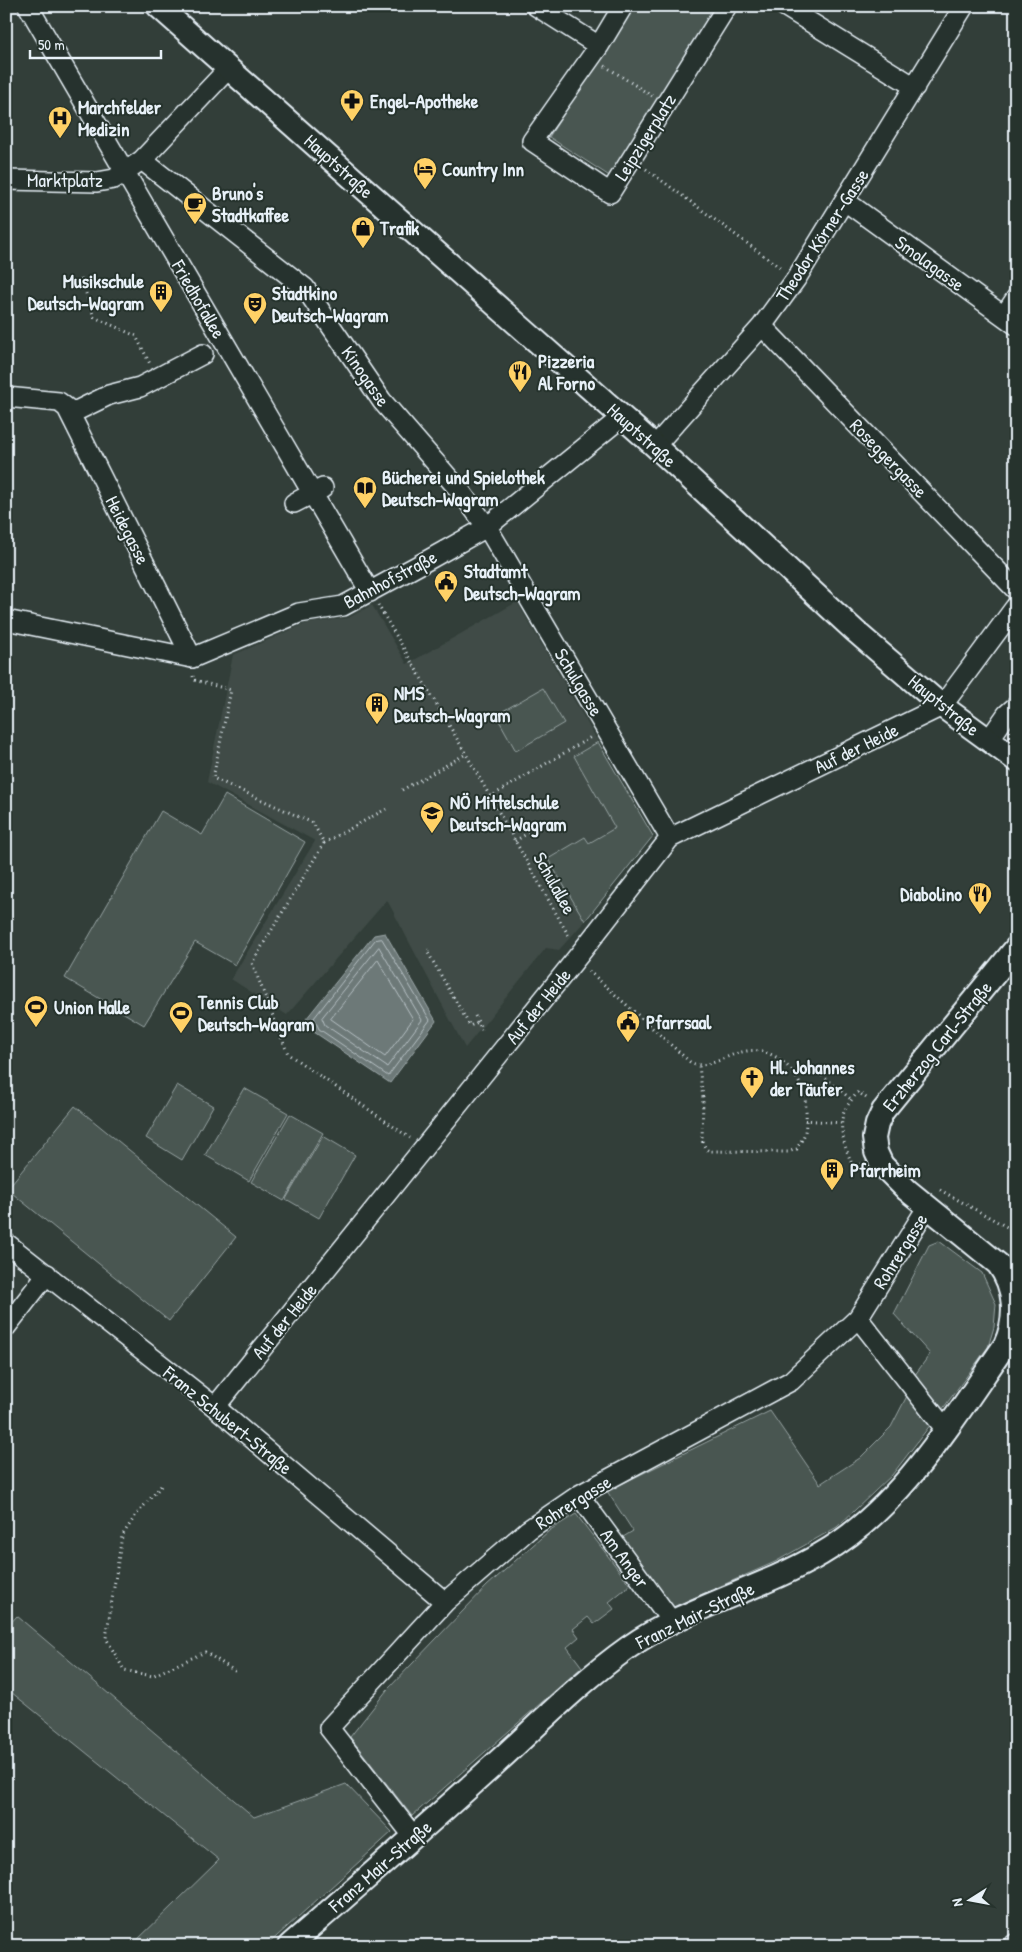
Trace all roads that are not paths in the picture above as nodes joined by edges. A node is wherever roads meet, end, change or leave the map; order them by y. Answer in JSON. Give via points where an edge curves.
{"nodes":[{"id":1,"x":28,"y":6,"type":"edge"},
{"id":2,"x":158,"y":6,"type":"edge"},
{"id":3,"x":536,"y":6,"type":"edge"},
{"id":4,"x":623,"y":6,"type":"edge"},
{"id":5,"x":728,"y":6,"type":"edge"},
{"id":6,"x":784,"y":6,"type":"edge"},
{"id":7,"x":964,"y":6,"type":"edge"},
{"id":8,"x":595,"y":51,"type":"junction"},
{"id":9,"x":228,"y":69,"type":"junction"},
{"id":10,"x":915,"y":87,"type":"junction"},
{"id":11,"x":142,"y":160,"type":"junction"},
{"id":12,"x":125,"y":173,"type":"junction"},
{"id":13,"x":6,"y":180,"type":"edge"},
{"id":14,"x":845,"y":201,"type":"junction"},
{"id":15,"x":1016,"y":298,"type":"edge"},
{"id":16,"x":1010,"y":321,"type":"edge"},
{"id":17,"x":762,"y":326,"type":"junction"},
{"id":18,"x":204,"y":354,"type":"dead end"},
{"id":19,"x":6,"y":396,"type":"edge"},
{"id":20,"x":66,"y":409,"type":"junction"},
{"id":21,"x":622,"y":417,"type":"junction"},
{"id":22,"x":655,"y":446,"type":"junction"},
{"id":23,"x":312,"y":493,"type":"junction"},
{"id":24,"x":294,"y":502,"type":"dead end"},
{"id":25,"x":487,"y":527,"type":"junction"},
{"id":26,"x":365,"y":548,"type":"dead end"},
{"id":27,"x":1016,"y":590,"type":"edge"},
{"id":28,"x":370,"y":592,"type":"junction"},
{"id":29,"x":1016,"y":606,"type":"edge"},
{"id":30,"x":6,"y":620,"type":"edge"},
{"id":31,"x":192,"y":658,"type":"junction"},
{"id":32,"x":942,"y":706,"type":"junction"},
{"id":33,"x":1016,"y":706,"type":"edge"},
{"id":34,"x":988,"y":740,"type":"junction"},
{"id":35,"x":1016,"y":760,"type":"edge"},
{"id":36,"x":670,"y":838,"type":"junction"},
{"id":37,"x":1016,"y":948,"type":"edge"},
{"id":38,"x":931,"y":1196,"type":"junction"},
{"id":39,"x":6,"y":1243,"type":"edge"},
{"id":40,"x":1010,"y":1271,"type":"edge"},
{"id":41,"x":46,"y":1274,"type":"junction"},
{"id":42,"x":858,"y":1318,"type":"junction"},
{"id":43,"x":6,"y":1327,"type":"edge"},
{"id":44,"x":214,"y":1407,"type":"junction"},
{"id":45,"x":946,"y":1430,"type":"junction"},
{"id":46,"x":579,"y":1494,"type":"junction"},
{"id":47,"x":445,"y":1602,"type":"junction"},
{"id":48,"x":672,"y":1622,"type":"junction"},
{"id":49,"x":414,"y":1837,"type":"junction"},
{"id":50,"x":1016,"y":1943,"type":"edge"},
{"id":51,"x":289,"y":1946,"type":"edge"},
{"id":52,"x":1012,"y":1946,"type":"edge"}],
"edges":[{"from":1,"to":12,"type":"street","name":"Friedhofallee"},
{"from":2,"to":9,"type":"main road","name":"Hauptstraße"},
{"from":3,"to":8,"type":"street"},
{"from":4,"to":8,"type":"street"},
{"from":5,"to":8,"type":"street","name":"Leipzigerplatz","via":[[610,193],[532,141]]},
{"from":6,"to":10,"type":"street"},
{"from":7,"to":10,"type":"street","name":"Theodor Körner-Gasse"},
{"from":9,"to":11,"type":"street","name":"Marktplatz"},
{"from":9,"to":21,"type":"main road","name":"Hauptstraße"},
{"from":10,"to":14,"type":"street","name":"Theodor Körner-Gasse"},
{"from":11,"to":12,"type":"street","name":"Marktplatz"},
{"from":11,"to":25,"type":"street","name":"Kinogasse","via":[[305,288],[361,375]]},
{"from":12,"to":13,"type":"street","name":"Marktplatz","via":[[97,182]]},
{"from":12,"to":23,"type":"street","name":"Friedhofallee"},
{"from":14,"to":16,"type":"street","name":"Smolagasse"},
{"from":14,"to":17,"type":"street","name":"Theodor Körner-Gasse","via":[[796,280]]},
{"from":15,"to":16,"type":"street"},
{"from":17,"to":22,"type":"street","name":"Theodor Körner-Gasse"},
{"from":17,"to":27,"type":"street","name":"Roseggergasse"},
{"from":18,"to":20,"type":"street","via":[[140,387]]},
{"from":19,"to":20,"type":"street"},
{"from":20,"to":31,"type":"street","name":"Heidegasse"},
{"from":21,"to":22,"type":"main road","name":"Hauptstraße"},
{"from":21,"to":25,"type":"street","name":"Bahnhofstraße"},
{"from":22,"to":32,"type":"main road","name":"Hauptstraße","via":[[855,631]]},
{"from":23,"to":24,"type":"street"},
{"from":23,"to":26,"type":"street","via":[[322,488],[359,551]]},
{"from":23,"to":28,"type":"street","name":"Friedhofallee"},
{"from":25,"to":28,"type":"street","name":"Bahnhofstraße"},
{"from":25,"to":36,"type":"street","name":"Schulgasse"},
{"from":28,"to":31,"type":"street","name":"Bahnhofstraße","via":[[343,606],[299,613]]},
{"from":29,"to":32,"type":"street"},
{"from":30,"to":31,"type":"street"},
{"from":32,"to":34,"type":"main road","name":"Hauptstraße"},
{"from":32,"to":36,"type":"street","name":"Auf der Heide"},
{"from":33,"to":34,"type":"street"},
{"from":34,"to":35,"type":"main road","name":"Hauptstraße"},
{"from":36,"to":44,"type":"street","name":"Auf der Heide","via":[[580,955]]},
{"from":37,"to":38,"type":"main road","name":"Erzherzog Carl-Straße","via":[[883,1112],[877,1124],[874,1138],[878,1159],[888,1172]]},
{"from":38,"to":40,"type":"main road","via":[[988,1254]]},
{"from":38,"to":42,"type":"street","name":"Rohrergasse"},
{"from":39,"to":41,"type":"street","name":"Franz Schubert-Straße"},
{"from":40,"to":45,"type":"main road","name":"Franz Mair-Straße","via":[[1013,1304],[1010,1334]]},
{"from":41,"to":43,"type":"street"},
{"from":41,"to":44,"type":"street","name":"Franz Schubert-Straße"},
{"from":42,"to":45,"type":"street"},
{"from":42,"to":46,"type":"street","name":"Rohrergasse","via":[[791,1381]]},
{"from":44,"to":47,"type":"street","name":"Franz Schubert-Straße"},
{"from":45,"to":48,"type":"main road","name":"Franz Mair-Straße","via":[[879,1509],[822,1554]]},
{"from":46,"to":47,"type":"street","name":"Rohrergasse","via":[[528,1530]]},
{"from":46,"to":48,"type":"street","name":"Am Anger"},
{"from":47,"to":49,"type":"street","name":"Rohrergasse","via":[[329,1728]]},
{"from":48,"to":49,"type":"main road","name":"Franz Mair-Straße","via":[[628,1648],[604,1667]]},
{"from":49,"to":51,"type":"main road","name":"Franz Mair-Straße"},
{"from":50,"to":52,"type":"street"}]}
